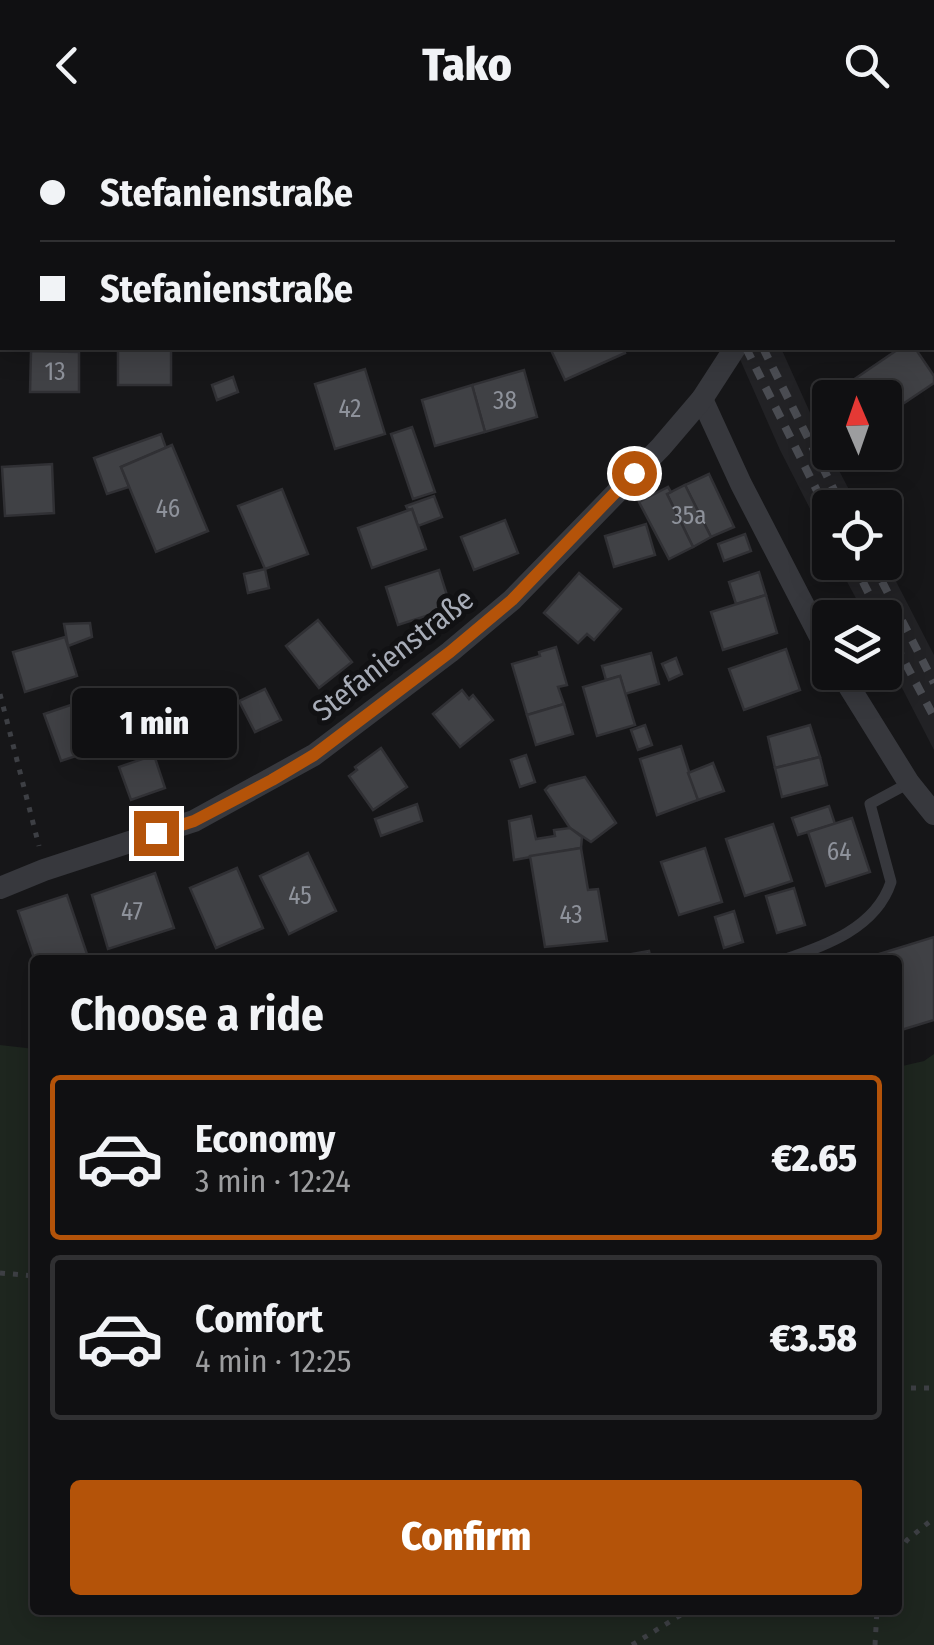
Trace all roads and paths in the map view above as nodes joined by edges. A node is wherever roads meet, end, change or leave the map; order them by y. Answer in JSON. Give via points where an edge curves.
{"nodes":[{"id":1,"x":734,"y":350,"type":"edge"},
{"id":2,"x":702,"y":399,"type":"junction"},
{"id":3,"x":812,"y":621,"type":"edge"},
{"id":4,"x":851,"y":690,"type":"edge"},
{"id":5,"x":0,"y":694,"type":"edge"},
{"id":6,"x":909,"y":783,"type":"junction"},
{"id":7,"x":934,"y":814,"type":"edge"},
{"id":8,"x":44,"y":870,"type":"junction"},
{"id":9,"x":0,"y":888,"type":"edge"},
{"id":10,"x":797,"y":955,"type":"edge"},
{"id":11,"x":0,"y":1273,"type":"edge"},
{"id":12,"x":30,"y":1276,"type":"edge"},
{"id":13,"x":902,"y":1388,"type":"edge"},
{"id":14,"x":934,"y":1388,"type":"edge"},
{"id":15,"x":934,"y":1518,"type":"edge"},
{"id":16,"x":907,"y":1540,"type":"junction"},
{"id":17,"x":902,"y":1541,"type":"edge"},
{"id":18,"x":902,"y":1547,"type":"edge"},
{"id":19,"x":682,"y":1615,"type":"edge"},
{"id":20,"x":877,"y":1615,"type":"edge"},
{"id":21,"x":632,"y":1645,"type":"edge"},
{"id":22,"x":875,"y":1645,"type":"edge"}],
"edges":[{"from":1,"to":2,"type":"street","name":"Stefanienstraße"},
{"from":2,"to":3,"type":"street"},
{"from":2,"to":8,"type":"street","name":"Stefanienstraße","via":[[512,600],[314,755],[194,821]]},
{"from":4,"to":6,"type":"street"},
{"from":5,"to":8,"type":"path"},
{"from":6,"to":7,"type":"street"},
{"from":6,"to":10,"type":"lane","via":[[870,804],[890,882],[878,910],[832,942]]},
{"from":8,"to":9,"type":"street","name":"Stefanienstraße"},
{"from":11,"to":12,"type":"path"},
{"from":13,"to":14,"type":"path"},
{"from":15,"to":16,"type":"path"},
{"from":16,"to":17,"type":"path"},
{"from":16,"to":18,"type":"path"},
{"from":19,"to":21,"type":"path"},
{"from":20,"to":22,"type":"path"}]}
